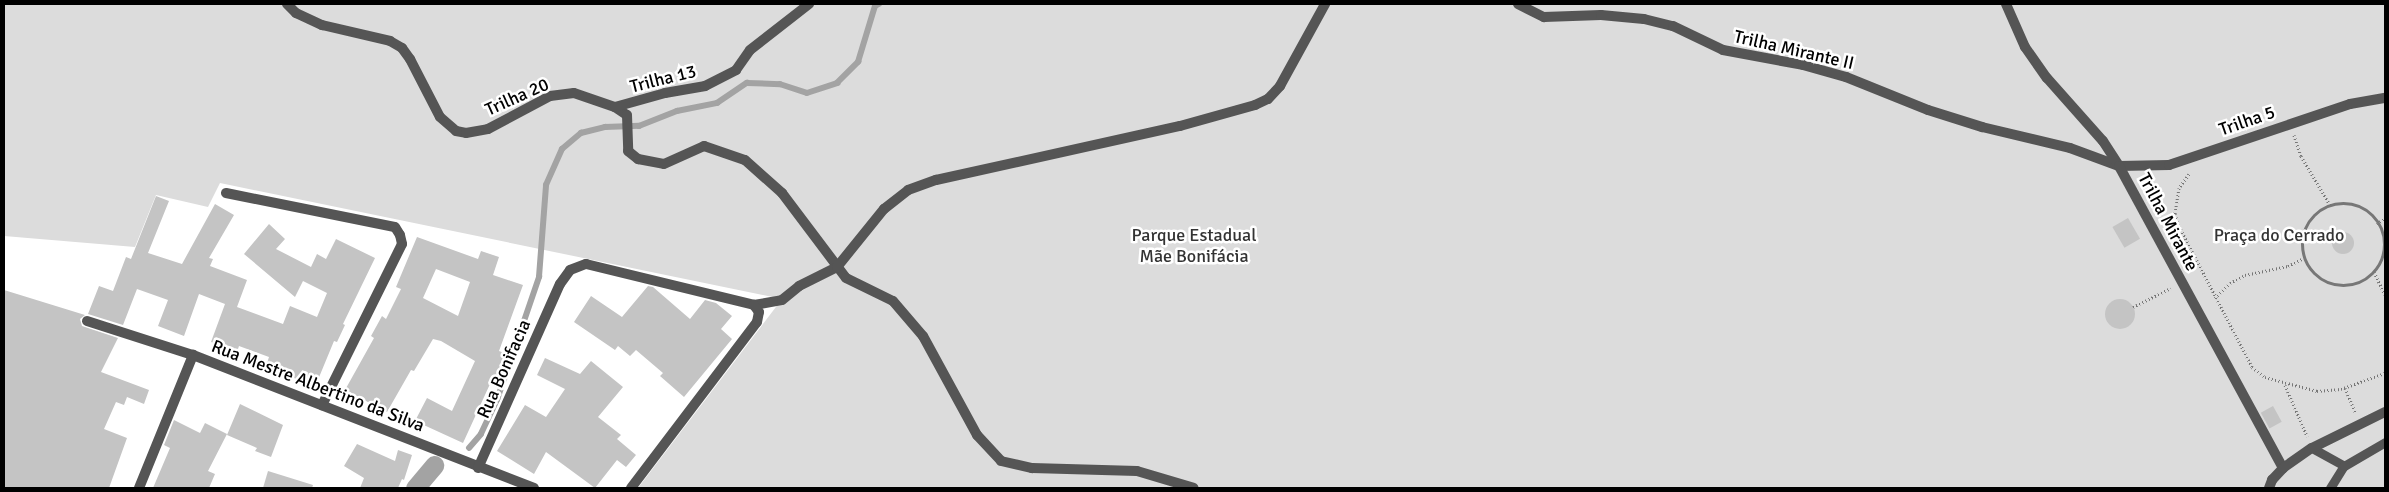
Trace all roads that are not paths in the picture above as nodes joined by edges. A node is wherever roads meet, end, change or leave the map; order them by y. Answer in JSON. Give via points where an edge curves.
{"nodes":[{"id":1,"x":287,"y":4,"type":"edge"},
{"id":2,"x":809,"y":4,"type":"edge"},
{"id":3,"x":1325,"y":4,"type":"edge"},
{"id":4,"x":1518,"y":4,"type":"edge"},
{"id":5,"x":2006,"y":4,"type":"edge"},
{"id":6,"x":2385,"y":98,"type":"edge"},
{"id":7,"x":615,"y":107,"type":"junction"},
{"id":8,"x":2119,"y":166,"type":"junction"},
{"id":9,"x":226,"y":193,"type":"dead end"},
{"id":10,"x":837,"y":267,"type":"junction"},
{"id":11,"x":754,"y":305,"type":"junction"},
{"id":12,"x":87,"y":321,"type":"dead end"},
{"id":13,"x":193,"y":355,"type":"junction"},
{"id":14,"x":322,"y":405,"type":"junction"},
{"id":15,"x":2385,"y":412,"type":"edge"},
{"id":16,"x":2385,"y":442,"type":"edge"},
{"id":17,"x":2312,"y":448,"type":"junction"},
{"id":18,"x":2344,"y":466,"type":"junction"},
{"id":19,"x":478,"y":468,"type":"junction"},
{"id":20,"x":2283,"y":468,"type":"junction"},
{"id":21,"x":139,"y":488,"type":"edge"},
{"id":22,"x":534,"y":488,"type":"edge"},
{"id":23,"x":631,"y":488,"type":"edge"},
{"id":24,"x":1194,"y":488,"type":"edge"},
{"id":25,"x":2269,"y":488,"type":"edge"},
{"id":26,"x":2330,"y":488,"type":"edge"}],
"edges":[{"from":1,"to":7,"type":"street","name":"Trilha 20","via":[[296,13],[322,25],[390,41],[402,48],[440,117],[456,131],[466,133],[488,129],[550,96],[574,93]]},
{"from":2,"to":7,"type":"street","name":"Trilha 13","via":[[750,50],[736,70],[705,86]]},
{"from":3,"to":10,"type":"street","via":[[1280,86],[1268,99],[1180,126],[936,180],[908,190],[884,209]]},
{"from":4,"to":8,"type":"street","name":"Trilha Mirante II","via":[[1544,17],[1601,15],[1644,19],[1673,26],[1724,50],[1846,77],[1982,128],[2070,148]]},
{"from":5,"to":8,"type":"street","name":"Trilha Mirante","via":[[2025,47]]},
{"from":6,"to":8,"type":"street","name":"Trilha 5","via":[[2350,104],[2169,165]]},
{"from":7,"to":10,"type":"street","name":"Trilha 20","via":[[627,114],[628,151],[638,159],[664,164],[704,146],[745,160],[782,192]]},
{"from":8,"to":20,"type":"street","name":"Trilha Mirante"},
{"from":9,"to":14,"type":"street","via":[[395,227],[400,235],[402,244]]},
{"from":10,"to":11,"type":"street","via":[[799,286],[782,300]]},
{"from":10,"to":24,"type":"street","via":[[846,278],[893,301],[923,336],[977,435],[1001,461],[1032,468],[1137,471]]},
{"from":11,"to":19,"type":"street","name":"Rua Bonifacia","via":[[586,264],[570,270],[560,284]]},
{"from":11,"to":23,"type":"street","via":[[759,312],[757,322]]},
{"from":12,"to":13,"type":"street","name":"Rua Mestre Albertino da Silva"},
{"from":13,"to":14,"type":"street","name":"Rua Mestre Albertino da Silva"},
{"from":13,"to":21,"type":"street"},
{"from":14,"to":19,"type":"street","name":"Rua Mestre Albertino da Silva"},
{"from":15,"to":17,"type":"street"},
{"from":16,"to":18,"type":"lane"},
{"from":17,"to":18,"type":"lane"},
{"from":17,"to":20,"type":"street"},
{"from":18,"to":26,"type":"lane"},
{"from":19,"to":22,"type":"street","name":"Rua Mestre Albertino da Silva"},
{"from":20,"to":25,"type":"street"}]}
